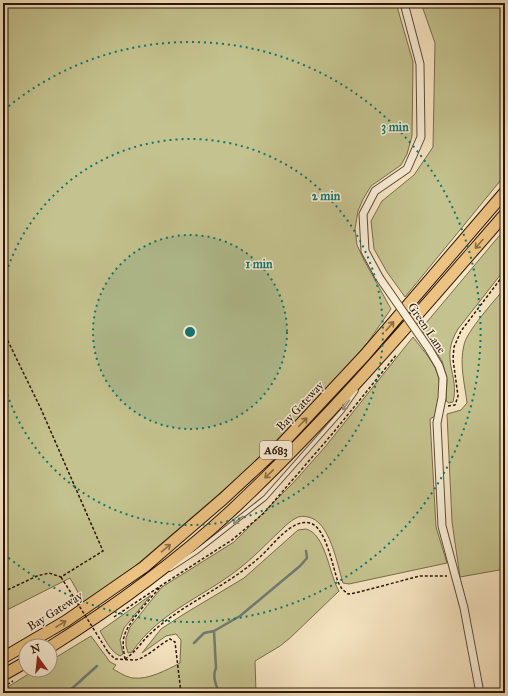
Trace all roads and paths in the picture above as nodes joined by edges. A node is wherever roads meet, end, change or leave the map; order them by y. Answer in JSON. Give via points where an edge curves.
{"nodes":[{"id":1,"x":404,"y":3,"type":"edge"},
{"id":2,"x":505,"y":192,"type":"edge"},
{"id":3,"x":505,"y":214,"type":"edge"},
{"id":4,"x":505,"y":273,"type":"edge"},
{"id":5,"x":3,"y":321,"type":"edge"},
{"id":6,"x":441,"y":408,"type":"junction"},
{"id":7,"x":455,"y":574,"type":"junction"},
{"id":8,"x":60,"y":577,"type":"junction"},
{"id":9,"x":162,"y":584,"type":"dead end"},
{"id":10,"x":3,"y":592,"type":"edge"},
{"id":11,"x":58,"y":642,"type":"edge"},
{"id":12,"x":3,"y":658,"type":"edge"},
{"id":13,"x":126,"y":659,"type":"junction"},
{"id":14,"x":18,"y":667,"type":"edge"},
{"id":15,"x":3,"y":675,"type":"edge"},
{"id":16,"x":181,"y":693,"type":"edge"},
{"id":17,"x":480,"y":693,"type":"edge"}],
"edges":[{"from":1,"to":6,"type":"street","name":"Green Lane","bridge":true,"via":[[420,64],[421,137],[407,169],[375,191],[363,214],[365,251],[379,277],[440,366],[443,378]]},
{"from":12,"to":2,"type":"highway","name":"Bay Gateway","number":"A683","one_way":true,"via":[[66,621],[144,566],[223,499],[280,446],[340,382]]},
{"from":3,"to":11,"type":"highway","name":"Bay Gateway","number":"A683","one_way":true,"via":[[376,362],[232,510],[152,578],[97,618]]},
{"from":4,"to":6,"type":"path","via":[[461,331],[454,347],[453,359],[458,396],[455,405]]},
{"from":5,"to":8,"type":"path","via":[[6,337],[41,408],[103,551]]},
{"from":6,"to":7,"type":"street","name":"Green Lane","via":[[437,423],[442,526]]},
{"from":7,"to":13,"type":"path","via":[[445,577],[420,576],[348,594],[338,582],[318,528],[311,523],[301,523],[291,527],[243,571],[150,634]]},
{"from":7,"to":17,"type":"street","name":"Green Lane"},
{"from":8,"to":10,"type":"path","via":[[49,573],[37,576]]},
{"from":8,"to":13,"type":"path","bridge":true,"via":[[108,652],[115,659]]},
{"from":9,"to":13,"type":"path","via":[[128,627],[123,646]]},
{"from":13,"to":16,"type":"path","via":[[136,660],[145,657],[170,638],[175,642]]},
{"from":14,"to":15,"type":"highway"}]}
